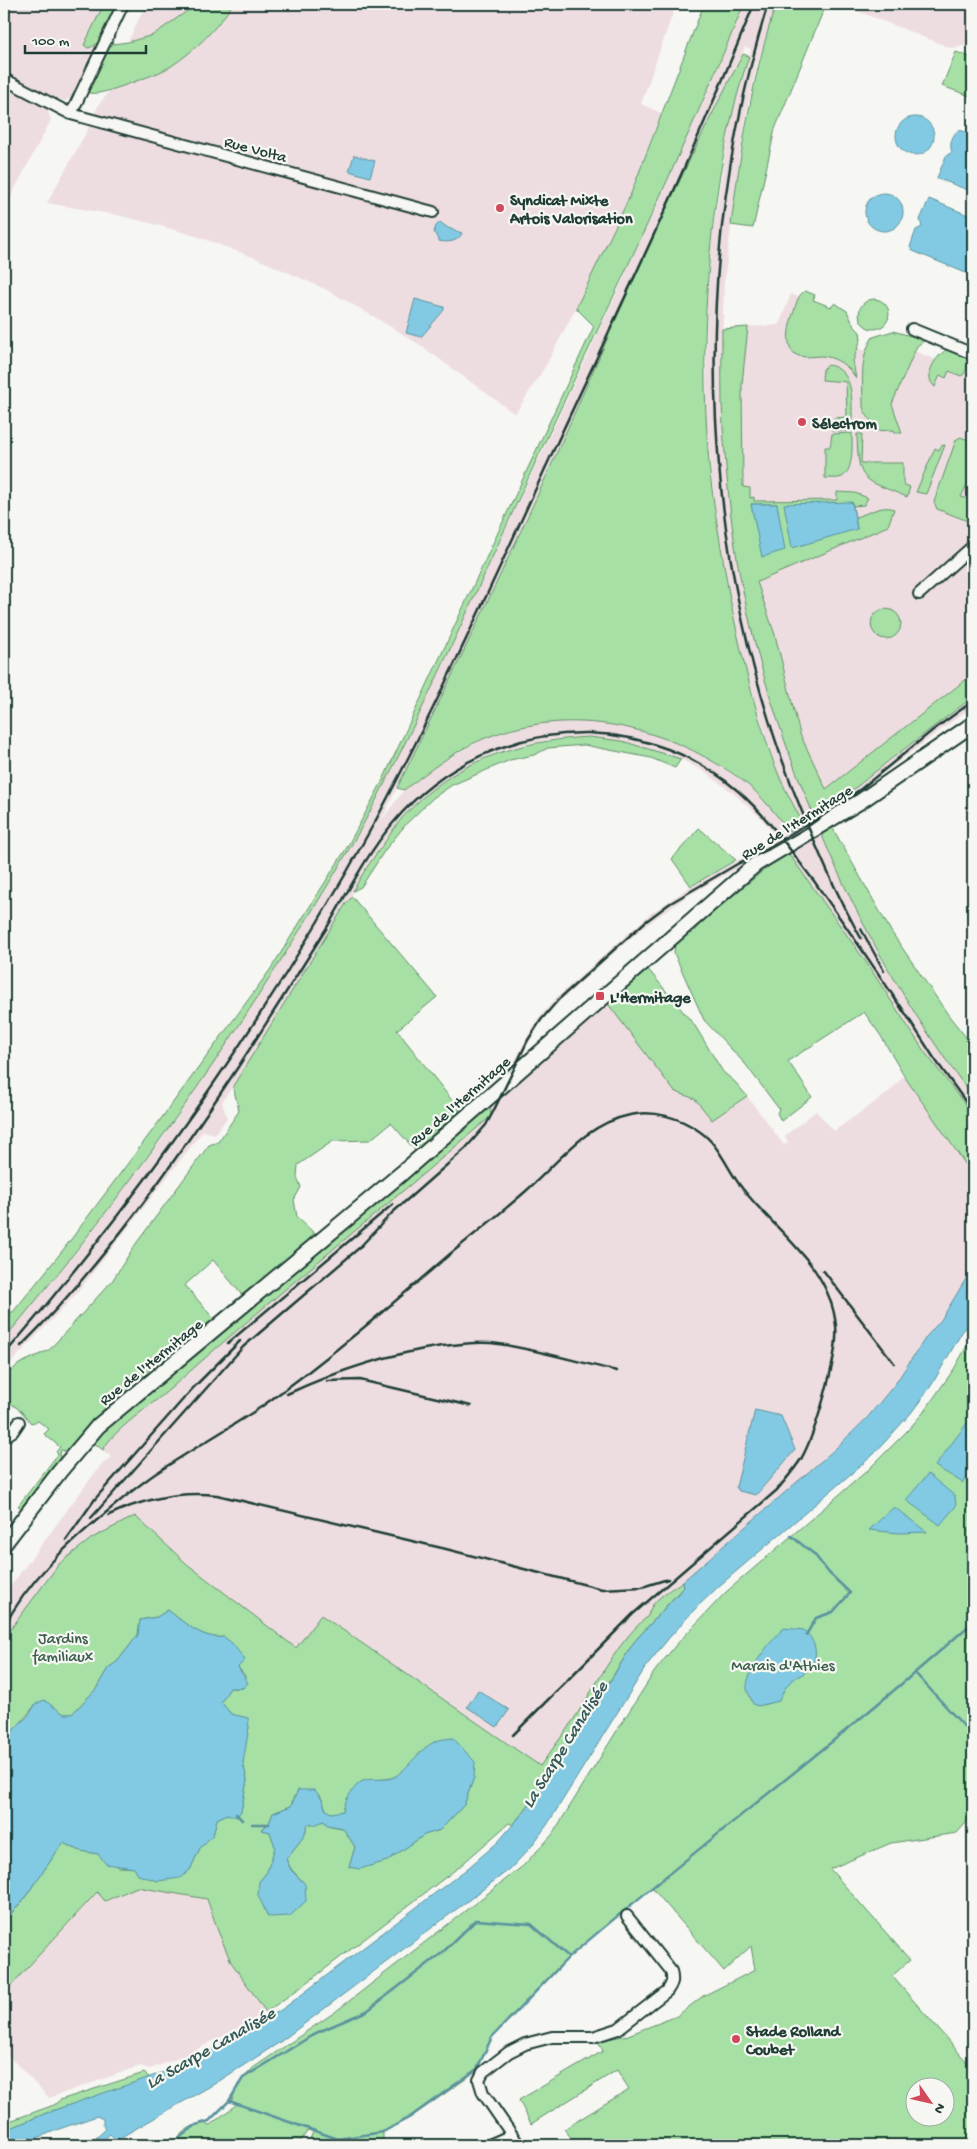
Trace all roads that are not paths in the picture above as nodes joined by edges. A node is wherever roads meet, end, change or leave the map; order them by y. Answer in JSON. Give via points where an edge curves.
{"nodes":[{"id":1,"x":123,"y":4,"type":"edge"},
{"id":2,"x":4,"y":79,"type":"edge"},
{"id":3,"x":71,"y":114,"type":"junction"},
{"id":4,"x":434,"y":212,"type":"dead end"},
{"id":5,"x":912,"y":329,"type":"dead end"},
{"id":6,"x":973,"y":354,"type":"edge"},
{"id":7,"x":973,"y":546,"type":"edge"},
{"id":8,"x":919,"y":594,"type":"dead end"},
{"id":9,"x":973,"y":724,"type":"edge"},
{"id":10,"x":19,"y":1422,"type":"dead end"},
{"id":11,"x":4,"y":1437,"type":"edge"},
{"id":12,"x":4,"y":1544,"type":"edge"},
{"id":13,"x":627,"y":1916,"type":"dead end"},
{"id":14,"x":512,"y":2135,"type":"junction"},
{"id":15,"x":489,"y":2145,"type":"edge"},
{"id":16,"x":519,"y":2145,"type":"edge"}],
"edges":[{"from":1,"to":3,"type":"street"},
{"from":2,"to":3,"type":"street","name":"Rue Volta"},
{"from":3,"to":4,"type":"street","name":"Rue Volta"},
{"from":5,"to":6,"type":"street"},
{"from":7,"to":8,"type":"street"},
{"from":9,"to":12,"type":"street","name":"Rue de l'Hermitage","via":[[861,801],[756,864],[402,1173],[98,1426]]},
{"from":10,"to":11,"type":"street"},
{"from":13,"to":14,"type":"street","via":[[671,1971],[674,1980],[667,1991],[618,2029],[593,2037],[552,2037],[525,2044],[483,2072],[479,2080],[484,2092]]},
{"from":14,"to":15,"type":"street"},
{"from":14,"to":16,"type":"street"}]}
